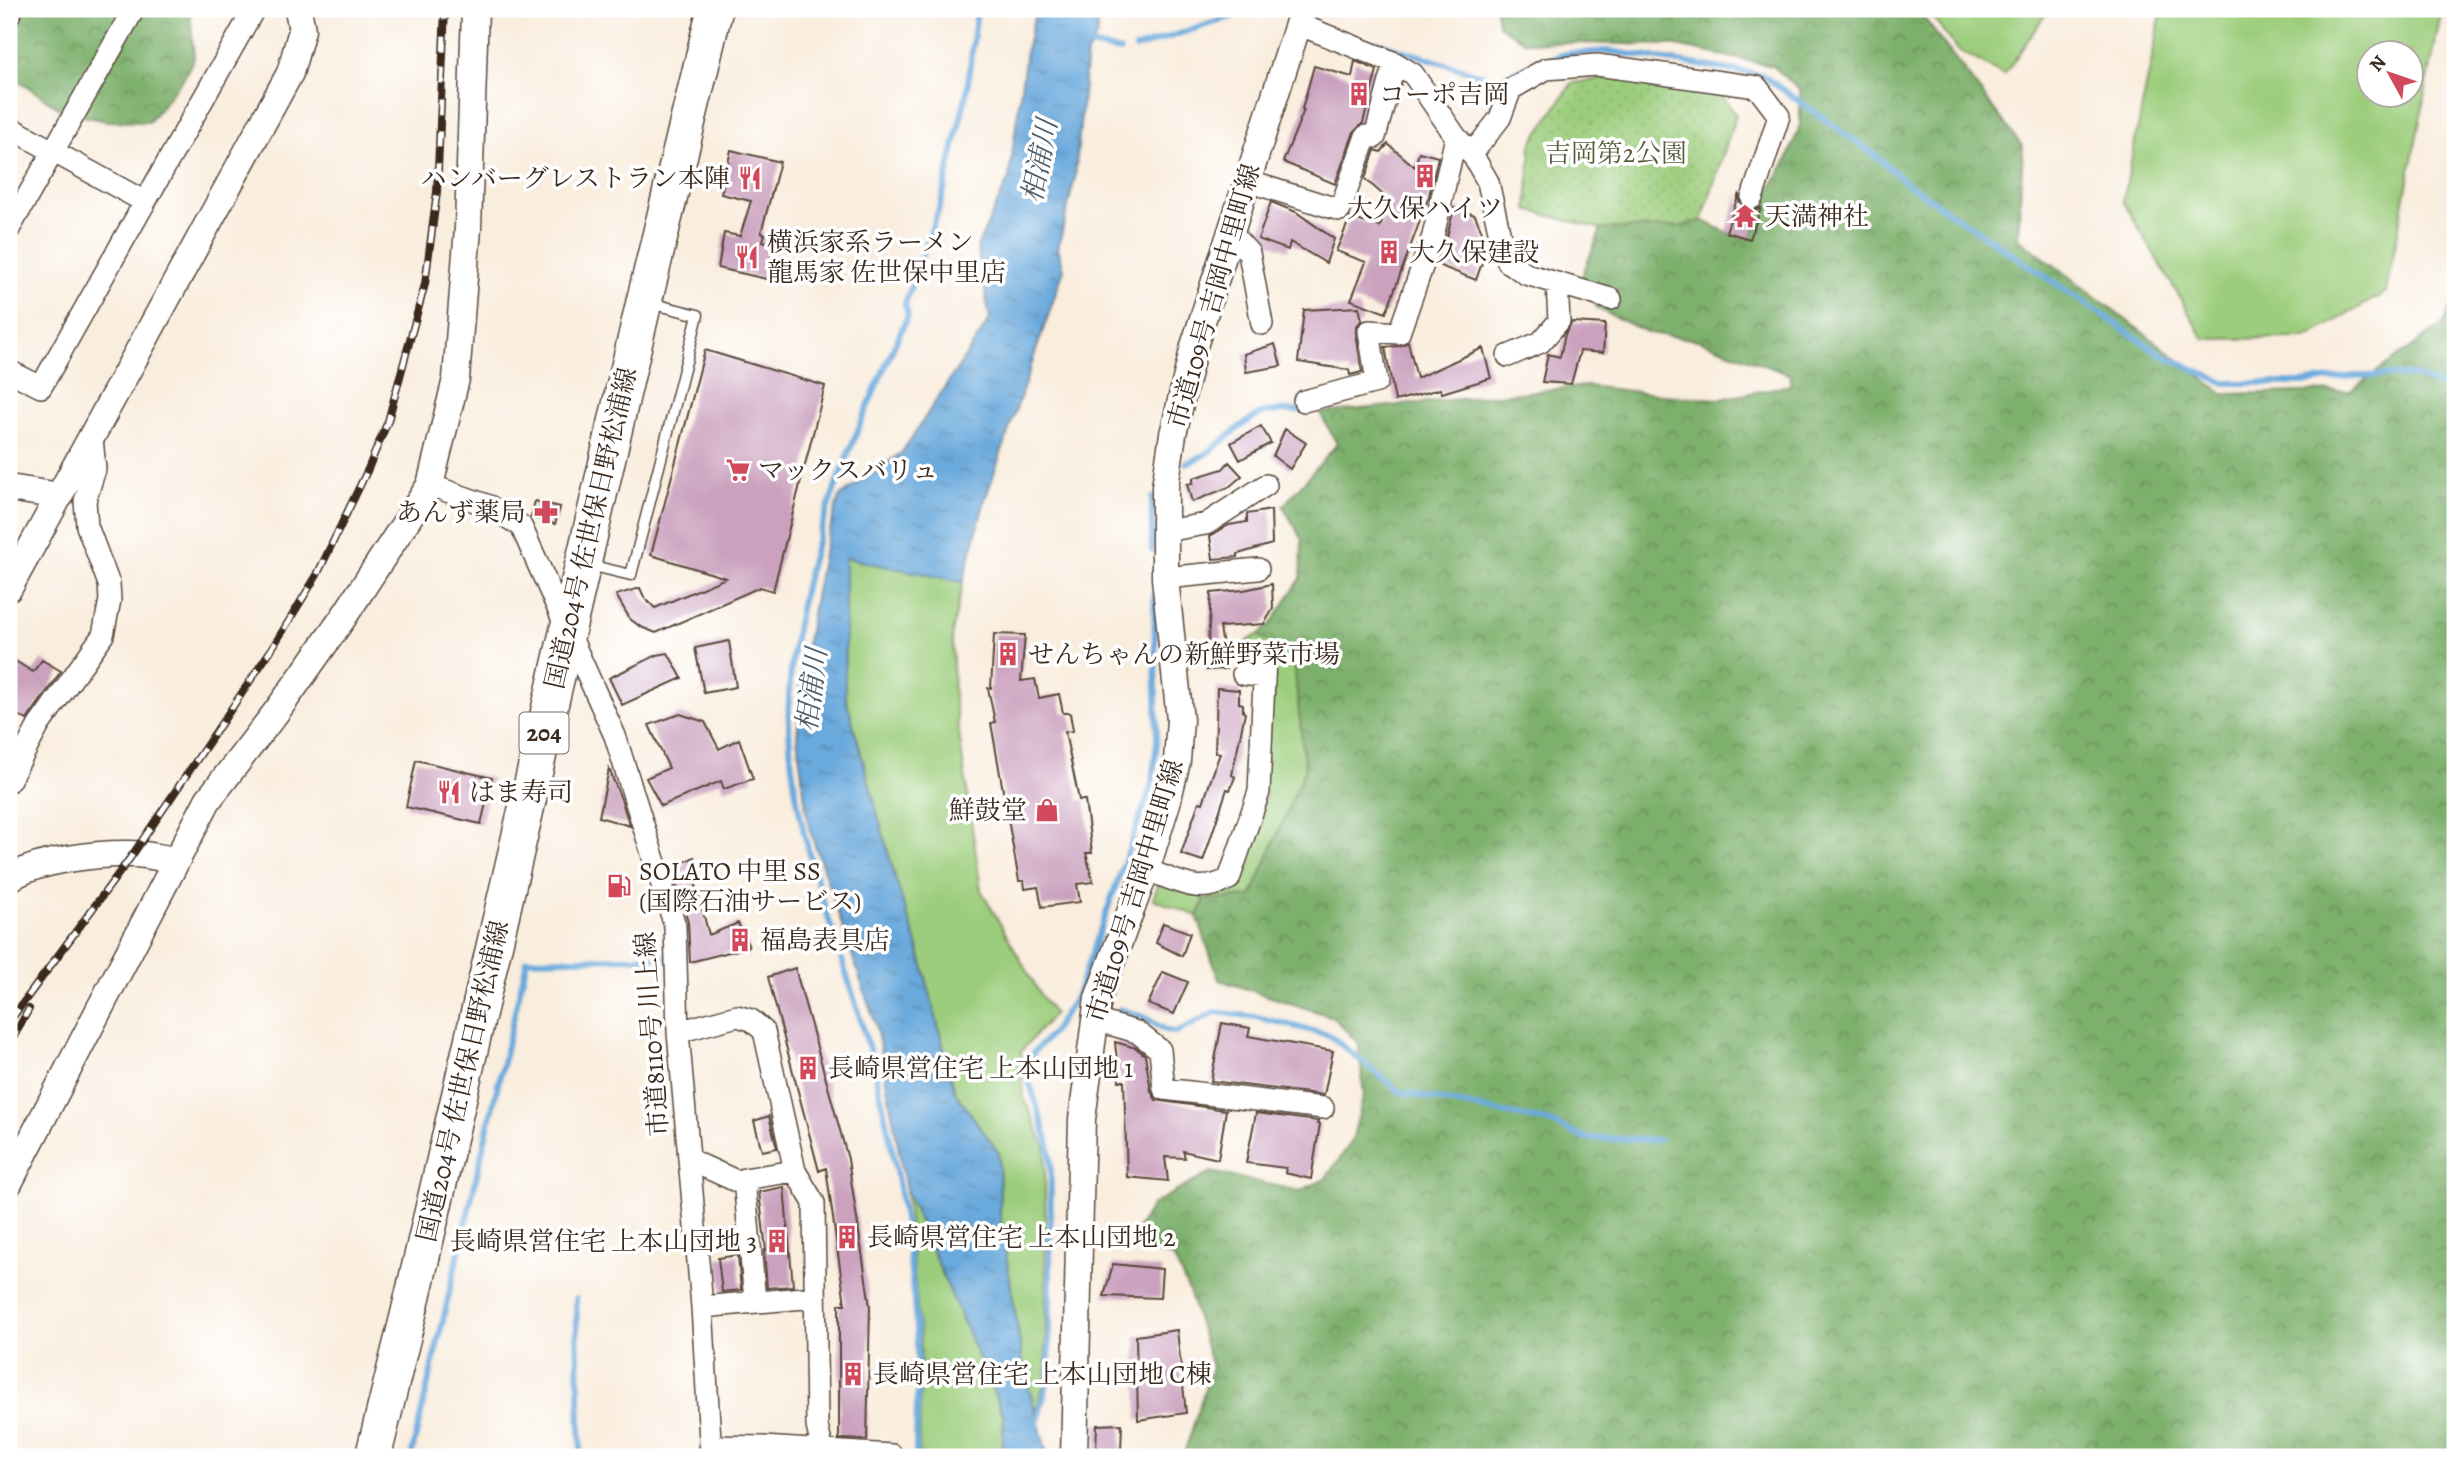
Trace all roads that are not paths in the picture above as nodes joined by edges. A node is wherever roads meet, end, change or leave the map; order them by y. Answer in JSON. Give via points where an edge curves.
{"nodes":[{"id":1,"x":12,"y":9,"type":"edge"},
{"id":2,"x":134,"y":9,"type":"edge"},
{"id":3,"x":254,"y":9,"type":"edge"},
{"id":4,"x":298,"y":9,"type":"edge"},
{"id":5,"x":475,"y":9,"type":"edge"},
{"id":6,"x":715,"y":9,"type":"edge"},
{"id":7,"x":9,"y":15,"type":"edge"},
{"id":8,"x":1301,"y":16,"type":"edge"},
{"id":9,"x":1395,"y":63,"type":"junction"},
{"id":10,"x":9,"y":127,"type":"edge"},
{"id":11,"x":1456,"y":137,"type":"junction"},
{"id":12,"x":53,"y":151,"type":"junction"},
{"id":13,"x":1472,"y":154,"type":"junction"},
{"id":14,"x":1248,"y":181,"type":"junction"},
{"id":15,"x":1752,"y":198,"type":"dead end"},
{"id":16,"x":145,"y":202,"type":"junction"},
{"id":17,"x":9,"y":229,"type":"edge"},
{"id":18,"x":1231,"y":233,"type":"junction"},
{"id":19,"x":1557,"y":283,"type":"junction"},
{"id":20,"x":1611,"y":299,"type":"dead end"},
{"id":21,"x":644,"y":302,"type":"junction"},
{"id":22,"x":1262,"y":324,"type":"dead end"},
{"id":23,"x":1508,"y":356,"type":"dead end"},
{"id":24,"x":9,"y":371,"type":"edge"},
{"id":25,"x":1304,"y":401,"type":"dead end"},
{"id":26,"x":92,"y":438,"type":"junction"},
{"id":27,"x":430,"y":485,"type":"junction"},
{"id":28,"x":1266,"y":485,"type":"dead end"},
{"id":29,"x":9,"y":488,"type":"edge"},
{"id":30,"x":60,"y":496,"type":"junction"},
{"id":31,"x":1165,"y":530,"type":"junction"},
{"id":32,"x":583,"y":564,"type":"junction"},
{"id":33,"x":1258,"y":569,"type":"dead end"},
{"id":34,"x":1165,"y":578,"type":"junction"},
{"id":35,"x":9,"y":588,"type":"edge"},
{"id":36,"x":567,"y":632,"type":"junction"},
{"id":37,"x":1242,"y":674,"type":"dead end"},
{"id":38,"x":9,"y":780,"type":"edge"},
{"id":39,"x":175,"y":860,"type":"junction"},
{"id":40,"x":1146,"y":870,"type":"junction"},
{"id":41,"x":9,"y":879,"type":"edge"},
{"id":42,"x":1095,"y":1020,"type":"junction"},
{"id":43,"x":678,"y":1032,"type":"junction"},
{"id":44,"x":1323,"y":1108,"type":"dead end"},
{"id":45,"x":690,"y":1160,"type":"junction"},
{"id":46,"x":795,"y":1171,"type":"junction"},
{"id":47,"x":9,"y":1183,"type":"edge"},
{"id":48,"x":745,"y":1185,"type":"junction"},
{"id":49,"x":815,"y":1297,"type":"junction"},
{"id":50,"x":755,"y":1301,"type":"junction"},
{"id":51,"x":702,"y":1307,"type":"junction"},
{"id":52,"x":711,"y":1452,"type":"edge"},
{"id":53,"x":763,"y":1452,"type":"edge"},
{"id":54,"x":823,"y":1454,"type":"edge"},
{"id":55,"x":892,"y":1455,"type":"dead end"},
{"id":56,"x":373,"y":1457,"type":"edge"},
{"id":57,"x":1074,"y":1457,"type":"edge"}],
"edges":[{"from":1,"to":7,"type":"street"},
{"from":2,"to":12,"type":"street"},
{"from":3,"to":16,"type":"street"},
{"from":4,"to":26,"type":"street","via":[[302,30],[290,73]]},
{"from":5,"to":27,"type":"street","via":[[468,228],[456,379]]},
{"from":6,"to":21,"type":"highway","name":"国道204号 佐世保日野松浦線","number":"204"},
{"from":8,"to":9,"type":"street"},
{"from":8,"to":14,"type":"street","name":"市道109号 吉岡中里町線"},
{"from":9,"to":11,"type":"street","via":[[1413,74]]},
{"from":9,"to":14,"type":"street","via":[[1375,137],[1366,136],[1340,210]]},
{"from":10,"to":12,"type":"street"},
{"from":11,"to":13,"type":"street"},
{"from":11,"to":25,"type":"street","via":[[1433,236],[1399,332],[1369,331],[1377,382]]},
{"from":12,"to":16,"type":"street"},
{"from":12,"to":17,"type":"street"},
{"from":13,"to":15,"type":"street","via":[[1500,118],[1511,89],[1546,69],[1597,65],[1757,87],[1779,116]]},
{"from":13,"to":19,"type":"street","via":[[1488,181],[1508,262],[1526,274]]},
{"from":14,"to":18,"type":"street","name":"市道109号 吉岡中里町線"},
{"from":16,"to":24,"type":"street","via":[[41,387]]},
{"from":18,"to":22,"type":"street","via":[[1249,253]]},
{"from":18,"to":31,"type":"street","name":"市道109号 吉岡中里町線","via":[[1194,345],[1173,434],[1164,487]]},
{"from":19,"to":20,"type":"street"},
{"from":19,"to":23,"type":"street","via":[[1559,321],[1541,342]]},
{"from":21,"to":32,"type":"highway","name":"国道204号 佐世保日野松浦線","number":"204"},
{"from":21,"to":32,"type":"lane","via":[[698,314],[631,575]]},
{"from":26,"to":30,"type":"street"},
{"from":26,"to":38,"type":"street","via":[[95,469],[85,501],[87,526],[109,584],[103,635],[39,725]]},
{"from":27,"to":36,"type":"street","name":"市道8110号 川上線","via":[[489,506],[521,526]]},
{"from":27,"to":39,"type":"street","via":[[344,618],[208,800]]},
{"from":28,"to":31,"type":"street","via":[[1206,524]]},
{"from":29,"to":30,"type":"street"},
{"from":30,"to":35,"type":"street"},
{"from":31,"to":34,"type":"street","name":"市道109号 吉岡中里町線"},
{"from":32,"to":36,"type":"highway","name":"国道204号 佐世保日野松浦線","number":"204"},
{"from":33,"to":34,"type":"street"},
{"from":34,"to":40,"type":"street","name":"市道109号 吉岡中里町線","via":[[1180,720],[1177,761]]},
{"from":36,"to":43,"type":"street","name":"市道8110号 川上線","via":[[615,736],[675,926]]},
{"from":36,"to":56,"type":"highway","name":"国道204号 佐世保日野松浦線","number":"204"},
{"from":37,"to":40,"type":"street","via":[[1265,667],[1259,792],[1229,879],[1201,888]]},
{"from":39,"to":41,"type":"street","via":[[133,854],[80,857],[19,872]]},
{"from":39,"to":47,"type":"street"},
{"from":40,"to":42,"type":"street","name":"市道109号 吉岡中里町線","via":[[1098,998]]},
{"from":42,"to":44,"type":"street","via":[[1137,1032],[1160,1050],[1164,1089]]},
{"from":42,"to":57,"type":"street","name":"市道109号 吉岡中里町線","via":[[1082,1119]]},
{"from":43,"to":45,"type":"street","name":"市道8110号 川上線"},
{"from":43,"to":46,"type":"street","via":[[737,1016],[764,1031]]},
{"from":45,"to":48,"type":"street"},
{"from":45,"to":51,"type":"street","name":"市道8110号 川上線"},
{"from":46,"to":48,"type":"street","via":[[744,1179]]},
{"from":46,"to":49,"type":"street","via":[[814,1203]]},
{"from":48,"to":50,"type":"street"},
{"from":49,"to":50,"type":"street"},
{"from":49,"to":54,"type":"street","via":[[817,1426]]},
{"from":50,"to":51,"type":"street"},
{"from":51,"to":52,"type":"street","name":"市道8110号 川上線"},
{"from":52,"to":53,"type":"street"},
{"from":53,"to":54,"type":"street"},
{"from":54,"to":55,"type":"street"}]}
